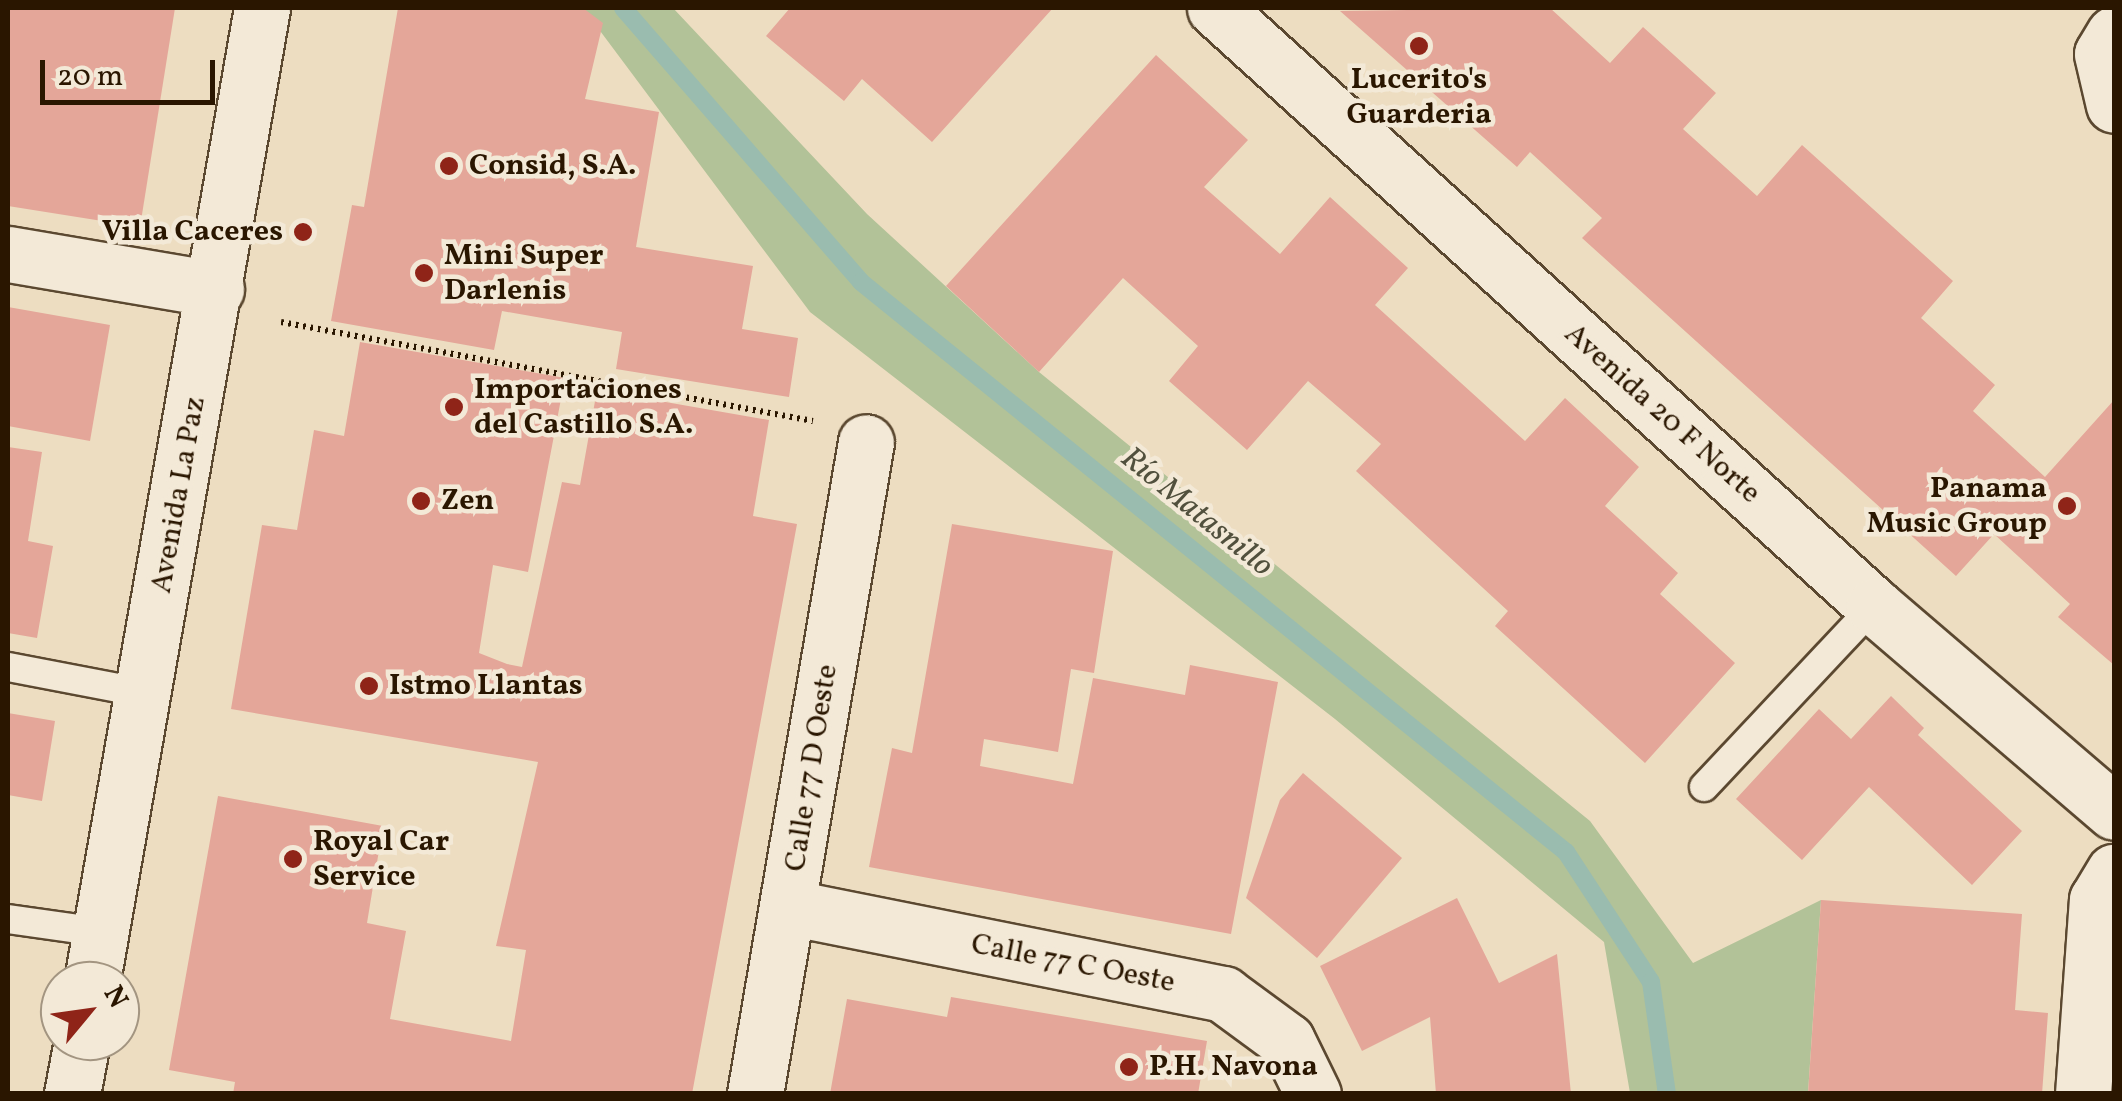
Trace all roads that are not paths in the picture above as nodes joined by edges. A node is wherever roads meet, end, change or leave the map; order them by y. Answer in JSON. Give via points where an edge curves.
{"nodes":[{"id":1,"x":262,"y":8,"type":"edge"},
{"id":2,"x":1244,"y":17,"type":"edge"},
{"id":3,"x":2114,"y":34,"type":"edge"},
{"id":4,"x":2114,"y":105,"type":"edge"},
{"id":5,"x":8,"y":254,"type":"edge"},
{"id":6,"x":216,"y":289,"type":"junction"},
{"id":7,"x":866,"y":442,"type":"dead end"},
{"id":8,"x":1874,"y":606,"type":"junction"},
{"id":9,"x":8,"y":667,"type":"edge"},
{"id":10,"x":144,"y":692,"type":"junction"},
{"id":11,"x":1704,"y":787,"type":"dead end"},
{"id":12,"x":2114,"y":812,"type":"edge"},
{"id":13,"x":2114,"y":872,"type":"edge"},
{"id":14,"x":788,"y":907,"type":"junction"},
{"id":15,"x":8,"y":919,"type":"edge"},
{"id":16,"x":97,"y":956,"type":"edge"},
{"id":17,"x":78,"y":1061,"type":"edge"},
{"id":18,"x":72,"y":1094,"type":"edge"},
{"id":19,"x":754,"y":1094,"type":"edge"},
{"id":20,"x":1313,"y":1094,"type":"edge"},
{"id":21,"x":2083,"y":1094,"type":"edge"}],
"edges":[{"from":1,"to":6,"type":"street","name":"Avenida La Paz"},
{"from":2,"to":8,"type":"street","name":"Avenida 20 F Norte"},
{"from":3,"to":4,"type":"street","via":[[2102,54]]},
{"from":5,"to":6,"type":"street"},
{"from":6,"to":10,"type":"street","name":"Avenida La Paz"},
{"from":7,"to":14,"type":"street","name":"Calle 77 D Oeste"},
{"from":8,"to":11,"type":"lane"},
{"from":8,"to":12,"type":"street","name":"Avenida 20 F Norte"},
{"from":9,"to":10,"type":"lane"},
{"from":10,"to":16,"type":"street","name":"Avenida La Paz"},
{"from":13,"to":21,"type":"street","via":[[2097,900]]},
{"from":14,"to":19,"type":"street","name":"Calle 77 D Oeste"},
{"from":14,"to":20,"type":"street","name":"Calle 77 C Oeste","via":[[1223,994],[1287,1041]]},
{"from":15,"to":16,"type":"lane"},
{"from":17,"to":18,"type":"street"}]}
